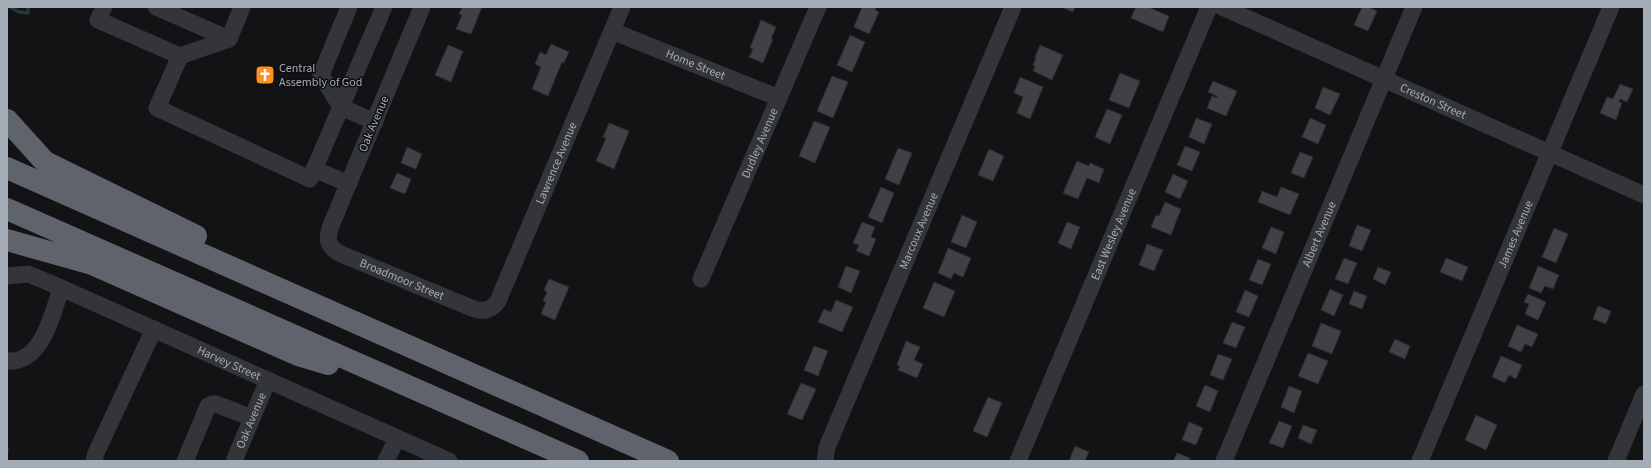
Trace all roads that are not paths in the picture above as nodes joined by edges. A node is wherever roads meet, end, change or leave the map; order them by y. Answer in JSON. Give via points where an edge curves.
{"nodes":[{"id":1,"x":104,"y":7,"type":"edge"},
{"id":2,"x":156,"y":7,"type":"edge"},
{"id":3,"x":349,"y":7,"type":"edge"},
{"id":4,"x":384,"y":7,"type":"edge"},
{"id":5,"x":422,"y":7,"type":"edge"},
{"id":6,"x":622,"y":7,"type":"edge"},
{"id":7,"x":818,"y":7,"type":"edge"},
{"id":8,"x":1013,"y":7,"type":"edge"},
{"id":9,"x":1209,"y":7,"type":"edge"},
{"id":10,"x":1222,"y":7,"type":"edge"},
{"id":11,"x":1414,"y":7,"type":"edge"},
{"id":12,"x":1611,"y":7,"type":"edge"},
{"id":13,"x":240,"y":8,"type":"edge"},
{"id":14,"x":612,"y":31,"type":"junction"},
{"id":15,"x":229,"y":38,"type":"junction"},
{"id":16,"x":180,"y":56,"type":"junction"},
{"id":17,"x":1384,"y":80,"type":"junction"},
{"id":18,"x":779,"y":98,"type":"junction"},
{"id":19,"x":341,"y":107,"type":"junction"},
{"id":20,"x":7,"y":120,"type":"edge"},
{"id":21,"x":375,"y":122,"type":"junction"},
{"id":22,"x":1549,"y":153,"type":"junction"},
{"id":23,"x":7,"y":168,"type":"edge"},
{"id":24,"x":314,"y":169,"type":"junction"},
{"id":25,"x":349,"y":184,"type":"junction"},
{"id":26,"x":1644,"y":195,"type":"edge"},
{"id":27,"x":7,"y":209,"type":"edge"},
{"id":28,"x":7,"y":240,"type":"edge"},
{"id":29,"x":328,"y":241,"type":"joint"},
{"id":30,"x":7,"y":276,"type":"edge"},
{"id":31,"x":701,"y":280,"type":"dead end"},
{"id":32,"x":61,"y":288,"type":"junction"},
{"id":33,"x":482,"y":311,"type":"joint"},
{"id":34,"x":154,"y":329,"type":"junction"},
{"id":35,"x":7,"y":361,"type":"edge"},
{"id":36,"x":469,"y":372,"type":"junction"},
{"id":37,"x":268,"y":380,"type":"junction"},
{"id":38,"x":1644,"y":394,"type":"edge"},
{"id":39,"x":437,"y":400,"type":"junction"},
{"id":40,"x":252,"y":418,"type":"junction"},
{"id":41,"x":397,"y":438,"type":"junction"},
{"id":42,"x":825,"y":458,"type":"edge"},
{"id":43,"x":94,"y":461,"type":"edge"},
{"id":44,"x":184,"y":461,"type":"edge"},
{"id":45,"x":234,"y":461,"type":"edge"},
{"id":46,"x":386,"y":461,"type":"edge"},
{"id":47,"x":449,"y":461,"type":"edge"},
{"id":48,"x":578,"y":461,"type":"edge"},
{"id":49,"x":668,"y":461,"type":"edge"},
{"id":50,"x":1018,"y":461,"type":"edge"},
{"id":51,"x":1224,"y":461,"type":"edge"},
{"id":52,"x":1420,"y":461,"type":"edge"},
{"id":53,"x":1616,"y":461,"type":"edge"}],
"edges":[{"from":1,"to":16,"type":"street","via":[[98,20]]},
{"from":2,"to":15,"type":"street"},
{"from":3,"to":19,"type":"street","via":[[321,75]]},
{"from":4,"to":19,"type":"street"},
{"from":5,"to":21,"type":"street","name":"Oak Avenue"},
{"from":6,"to":14,"type":"street","name":"Lawrence Avenue"},
{"from":7,"to":18,"type":"street","name":"Dudley Avenue"},
{"from":8,"to":42,"type":"street","name":"Marcoux Avenue","via":[[827,447]]},
{"from":9,"to":50,"type":"street","name":"East Wesley Avenue"},
{"from":10,"to":17,"type":"street","name":"Creston Street"},
{"from":11,"to":17,"type":"street","name":"Albert Avenue"},
{"from":12,"to":22,"type":"street","name":"James Avenue"},
{"from":13,"to":15,"type":"street"},
{"from":14,"to":18,"type":"street","name":"Home Street"},
{"from":14,"to":33,"type":"street","name":"Lawrence Avenue","via":[[498,301]]},
{"from":15,"to":16,"type":"street"},
{"from":16,"to":24,"type":"street","via":[[157,108],[310,179]]},
{"from":17,"to":22,"type":"street","name":"Creston Street"},
{"from":17,"to":51,"type":"street","name":"Albert Avenue"},
{"from":18,"to":31,"type":"street","name":"Dudley Avenue"},
{"from":19,"to":21,"type":"street"},
{"from":19,"to":24,"type":"street"},
{"from":20,"to":36,"type":"highway","via":[[45,162],[236,257],[371,318]]},
{"from":21,"to":25,"type":"street","name":"Oak Avenue"},
{"from":22,"to":26,"type":"street","name":"Creston Street"},
{"from":22,"to":52,"type":"street","name":"James Avenue"},
{"from":23,"to":36,"type":"highway"},
{"from":24,"to":25,"type":"street"},
{"from":25,"to":29,"type":"street","name":"Oak Avenue","via":[[329,232]]},
{"from":27,"to":39,"type":"highway"},
{"from":28,"to":39,"type":"highway","via":[[92,264],[298,355]]},
{"from":29,"to":33,"type":"street","name":"Broadmoor Street","via":[[332,250]]},
{"from":30,"to":32,"type":"street","name":"Harvey Street","via":[[28,274]]},
{"from":32,"to":34,"type":"street","name":"Harvey Street"},
{"from":32,"to":35,"type":"street","via":[[50,322],[36,347],[24,358],[13,362]]},
{"from":34,"to":37,"type":"street","name":"Harvey Street"},
{"from":34,"to":43,"type":"street"},
{"from":36,"to":49,"type":"highway"},
{"from":37,"to":40,"type":"street","name":"Oak Avenue"},
{"from":37,"to":41,"type":"street","name":"Harvey Street"},
{"from":38,"to":53,"type":"street"},
{"from":39,"to":48,"type":"highway"},
{"from":40,"to":44,"type":"street","via":[[216,404],[208,406]]},
{"from":40,"to":45,"type":"street","name":"Oak Avenue"},
{"from":41,"to":46,"type":"street"},
{"from":41,"to":47,"type":"street","name":"Harvey Street"}]}
